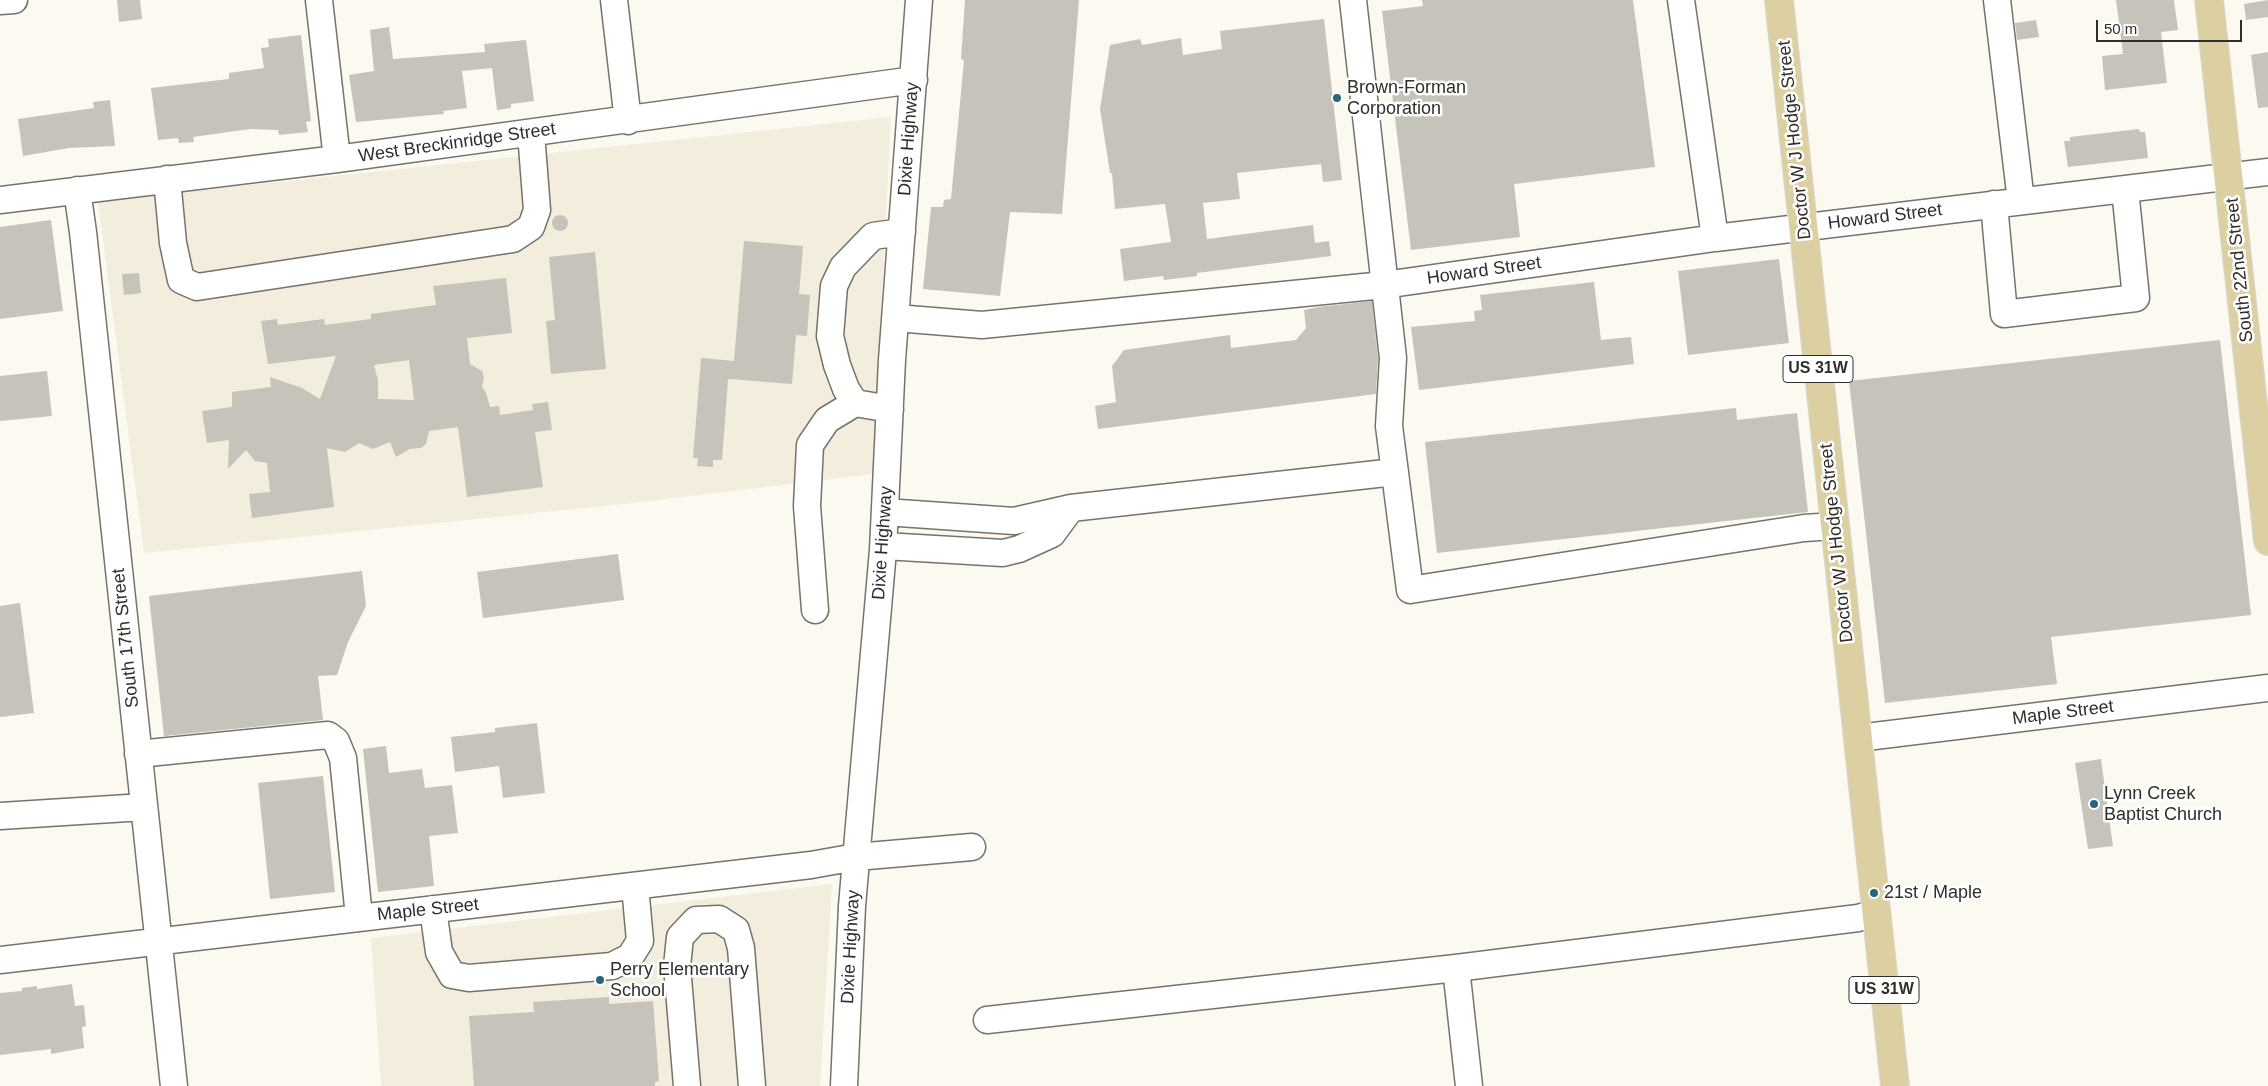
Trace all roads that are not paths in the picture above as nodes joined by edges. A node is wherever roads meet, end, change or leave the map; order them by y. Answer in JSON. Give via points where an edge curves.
{"nodes":[{"id":1,"x":14,"y":0,"type":"edge"},
{"id":2,"x":319,"y":0,"type":"edge"},
{"id":3,"x":614,"y":0,"type":"edge"},
{"id":4,"x":919,"y":0,"type":"edge"},
{"id":5,"x":1353,"y":0,"type":"edge"},
{"id":6,"x":1681,"y":0,"type":"edge"},
{"id":7,"x":1779,"y":0,"type":"edge"},
{"id":8,"x":1997,"y":0,"type":"edge"},
{"id":9,"x":2210,"y":0,"type":"edge"},
{"id":10,"x":0,"y":2,"type":"edge"},
{"id":11,"x":914,"y":80,"type":"junction"},
{"id":12,"x":628,"y":121,"type":"junction"},
{"id":13,"x":531,"y":133,"type":"junction"},
{"id":14,"x":337,"y":159,"type":"junction"},
{"id":15,"x":2268,"y":172,"type":"edge"},
{"id":16,"x":2229,"y":177,"type":"junction"},
{"id":17,"x":167,"y":180,"type":"junction"},
{"id":18,"x":2125,"y":189,"type":"junction"},
{"id":19,"x":77,"y":190,"type":"junction"},
{"id":20,"x":0,"y":200,"type":"edge"},
{"id":21,"x":2022,"y":201,"type":"junction"},
{"id":22,"x":1994,"y":204,"type":"junction"},
{"id":23,"x":1804,"y":228,"type":"junction"},
{"id":24,"x":902,"y":232,"type":"junction"},
{"id":25,"x":1716,"y":238,"type":"junction"},
{"id":26,"x":1384,"y":285,"type":"junction"},
{"id":27,"x":896,"y":318,"type":"junction"},
{"id":28,"x":855,"y":403,"type":"junction"},
{"id":29,"x":890,"y":408,"type":"junction"},
{"id":30,"x":1395,"y":472,"type":"junction"},
{"id":31,"x":1072,"y":508,"type":"junction"},
{"id":32,"x":886,"y":512,"type":"junction"},
{"id":33,"x":1835,"y":526,"type":"junction"},
{"id":34,"x":2268,"y":541,"type":"edge"},
{"id":35,"x":884,"y":546,"type":"junction"},
{"id":36,"x":815,"y":610,"type":"dead end"},
{"id":37,"x":2268,"y":688,"type":"edge"},
{"id":38,"x":1858,"y":738,"type":"junction"},
{"id":39,"x":138,"y":754,"type":"junction"},
{"id":40,"x":144,"y":806,"type":"junction"},
{"id":41,"x":0,"y":816,"type":"edge"},
{"id":42,"x":972,"y":847,"type":"dead end"},
{"id":43,"x":856,"y":857,"type":"junction"},
{"id":44,"x":635,"y":886,"type":"junction"},
{"id":45,"x":433,"y":909,"type":"junction"},
{"id":46,"x":1876,"y":914,"type":"junction"},
{"id":47,"x":359,"y":918,"type":"junction"},
{"id":48,"x":158,"y":942,"type":"junction"},
{"id":49,"x":0,"y":960,"type":"edge"},
{"id":50,"x":1456,"y":968,"type":"junction"},
{"id":51,"x":987,"y":1020,"type":"dead end"},
{"id":52,"x":174,"y":1086,"type":"edge"},
{"id":53,"x":687,"y":1086,"type":"edge"},
{"id":54,"x":752,"y":1086,"type":"edge"},
{"id":55,"x":844,"y":1086,"type":"edge"},
{"id":56,"x":1469,"y":1086,"type":"edge"},
{"id":57,"x":1895,"y":1086,"type":"edge"}],
"edges":[{"from":1,"to":10,"type":"street"},
{"from":2,"to":14,"type":"street"},
{"from":3,"to":12,"type":"street"},
{"from":4,"to":11,"type":"street","name":"Dixie Highway"},
{"from":5,"to":26,"type":"street"},
{"from":6,"to":25,"type":"street"},
{"from":7,"to":23,"type":"main road","name":"Doctor W J Hodge Street","number":"US 31W"},
{"from":8,"to":21,"type":"street"},
{"from":9,"to":16,"type":"main road","name":"South 22nd Street"},
{"from":11,"to":12,"type":"street","name":"West Breckinridge Street"},
{"from":11,"to":24,"type":"street","name":"Dixie Highway"},
{"from":12,"to":13,"type":"street","name":"West Breckinridge Street"},
{"from":13,"to":14,"type":"street","name":"West Breckinridge Street"},
{"from":13,"to":17,"type":"street","via":[[537,210],[531,227],[513,239],[197,288],[181,280],[173,244]]},
{"from":14,"to":17,"type":"street","name":"West Breckinridge Street"},
{"from":15,"to":16,"type":"street","name":"Howard Street"},
{"from":16,"to":18,"type":"street","name":"Howard Street"},
{"from":16,"to":34,"type":"main road","name":"South 22nd Street"},
{"from":17,"to":19,"type":"street","name":"West Breckinridge Street"},
{"from":18,"to":21,"type":"street","name":"Howard Street"},
{"from":18,"to":22,"type":"street","via":[[2136,298],[2013,313],[2004,314]]},
{"from":19,"to":20,"type":"street","name":"West Breckinridge Street"},
{"from":19,"to":39,"type":"street","name":"South 17th Street"},
{"from":21,"to":22,"type":"street","name":"Howard Street"},
{"from":22,"to":23,"type":"street","name":"Howard Street"},
{"from":23,"to":25,"type":"street","name":"Howard Street"},
{"from":23,"to":33,"type":"main road","name":"Doctor W J Hodge Street","number":"US 31W"},
{"from":24,"to":27,"type":"street","name":"Dixie Highway"},
{"from":24,"to":28,"type":"street","via":[[873,236],[844,267],[834,286],[830,336],[837,365]]},
{"from":25,"to":26,"type":"street","name":"Howard Street"},
{"from":26,"to":27,"type":"street","name":"Howard Street","via":[[982,325]]},
{"from":26,"to":30,"type":"street","via":[[1392,358],[1389,426]]},
{"from":27,"to":29,"type":"street","name":"Dixie Highway"},
{"from":28,"to":29,"type":"street"},
{"from":28,"to":36,"type":"street","via":[[827,420],[810,445],[807,506]]},
{"from":29,"to":32,"type":"street","name":"Dixie Highway"},
{"from":30,"to":31,"type":"street"},
{"from":30,"to":33,"type":"street","via":[[1410,590],[1804,528]]},
{"from":31,"to":32,"type":"street","via":[[1014,521]]},
{"from":31,"to":35,"type":"street","via":[[1052,534],[1003,553]]},
{"from":32,"to":35,"type":"street","name":"Dixie Highway"},
{"from":33,"to":38,"type":"main road","name":"Doctor W J Hodge Street","number":"US 31W"},
{"from":35,"to":43,"type":"street","name":"Dixie Highway"},
{"from":37,"to":38,"type":"street","name":"Maple Street"},
{"from":38,"to":46,"type":"main road","name":"Doctor W J Hodge Street","number":"US 31W"},
{"from":39,"to":40,"type":"street","name":"South 17th Street"},
{"from":39,"to":47,"type":"street","via":[[328,735],[336,741],[343,758]]},
{"from":40,"to":41,"type":"street"},
{"from":40,"to":48,"type":"street","name":"South 17th Street"},
{"from":42,"to":43,"type":"street","name":"Maple Street"},
{"from":43,"to":44,"type":"street","name":"Maple Street"},
{"from":43,"to":55,"type":"street","name":"Dixie Highway"},
{"from":44,"to":45,"type":"street","name":"Maple Street"},
{"from":44,"to":45,"type":"street","via":[[640,941],[630,957],[612,966],[470,978],[452,975],[439,952]]},
{"from":45,"to":47,"type":"street","name":"Maple Street"},
{"from":46,"to":50,"type":"street","via":[[1850,920]]},
{"from":46,"to":57,"type":"main road","name":"Doctor W J Hodge Street","number":"US 31W"},
{"from":47,"to":48,"type":"street","name":"Maple Street"},
{"from":48,"to":49,"type":"street","name":"Maple Street"},
{"from":48,"to":52,"type":"street","name":"South 17th Street"},
{"from":50,"to":51,"type":"street"},
{"from":50,"to":56,"type":"street"},
{"from":53,"to":54,"type":"street","via":[[677,966],[680,937],[696,920],[719,919],[736,930],[741,948]]}]}
